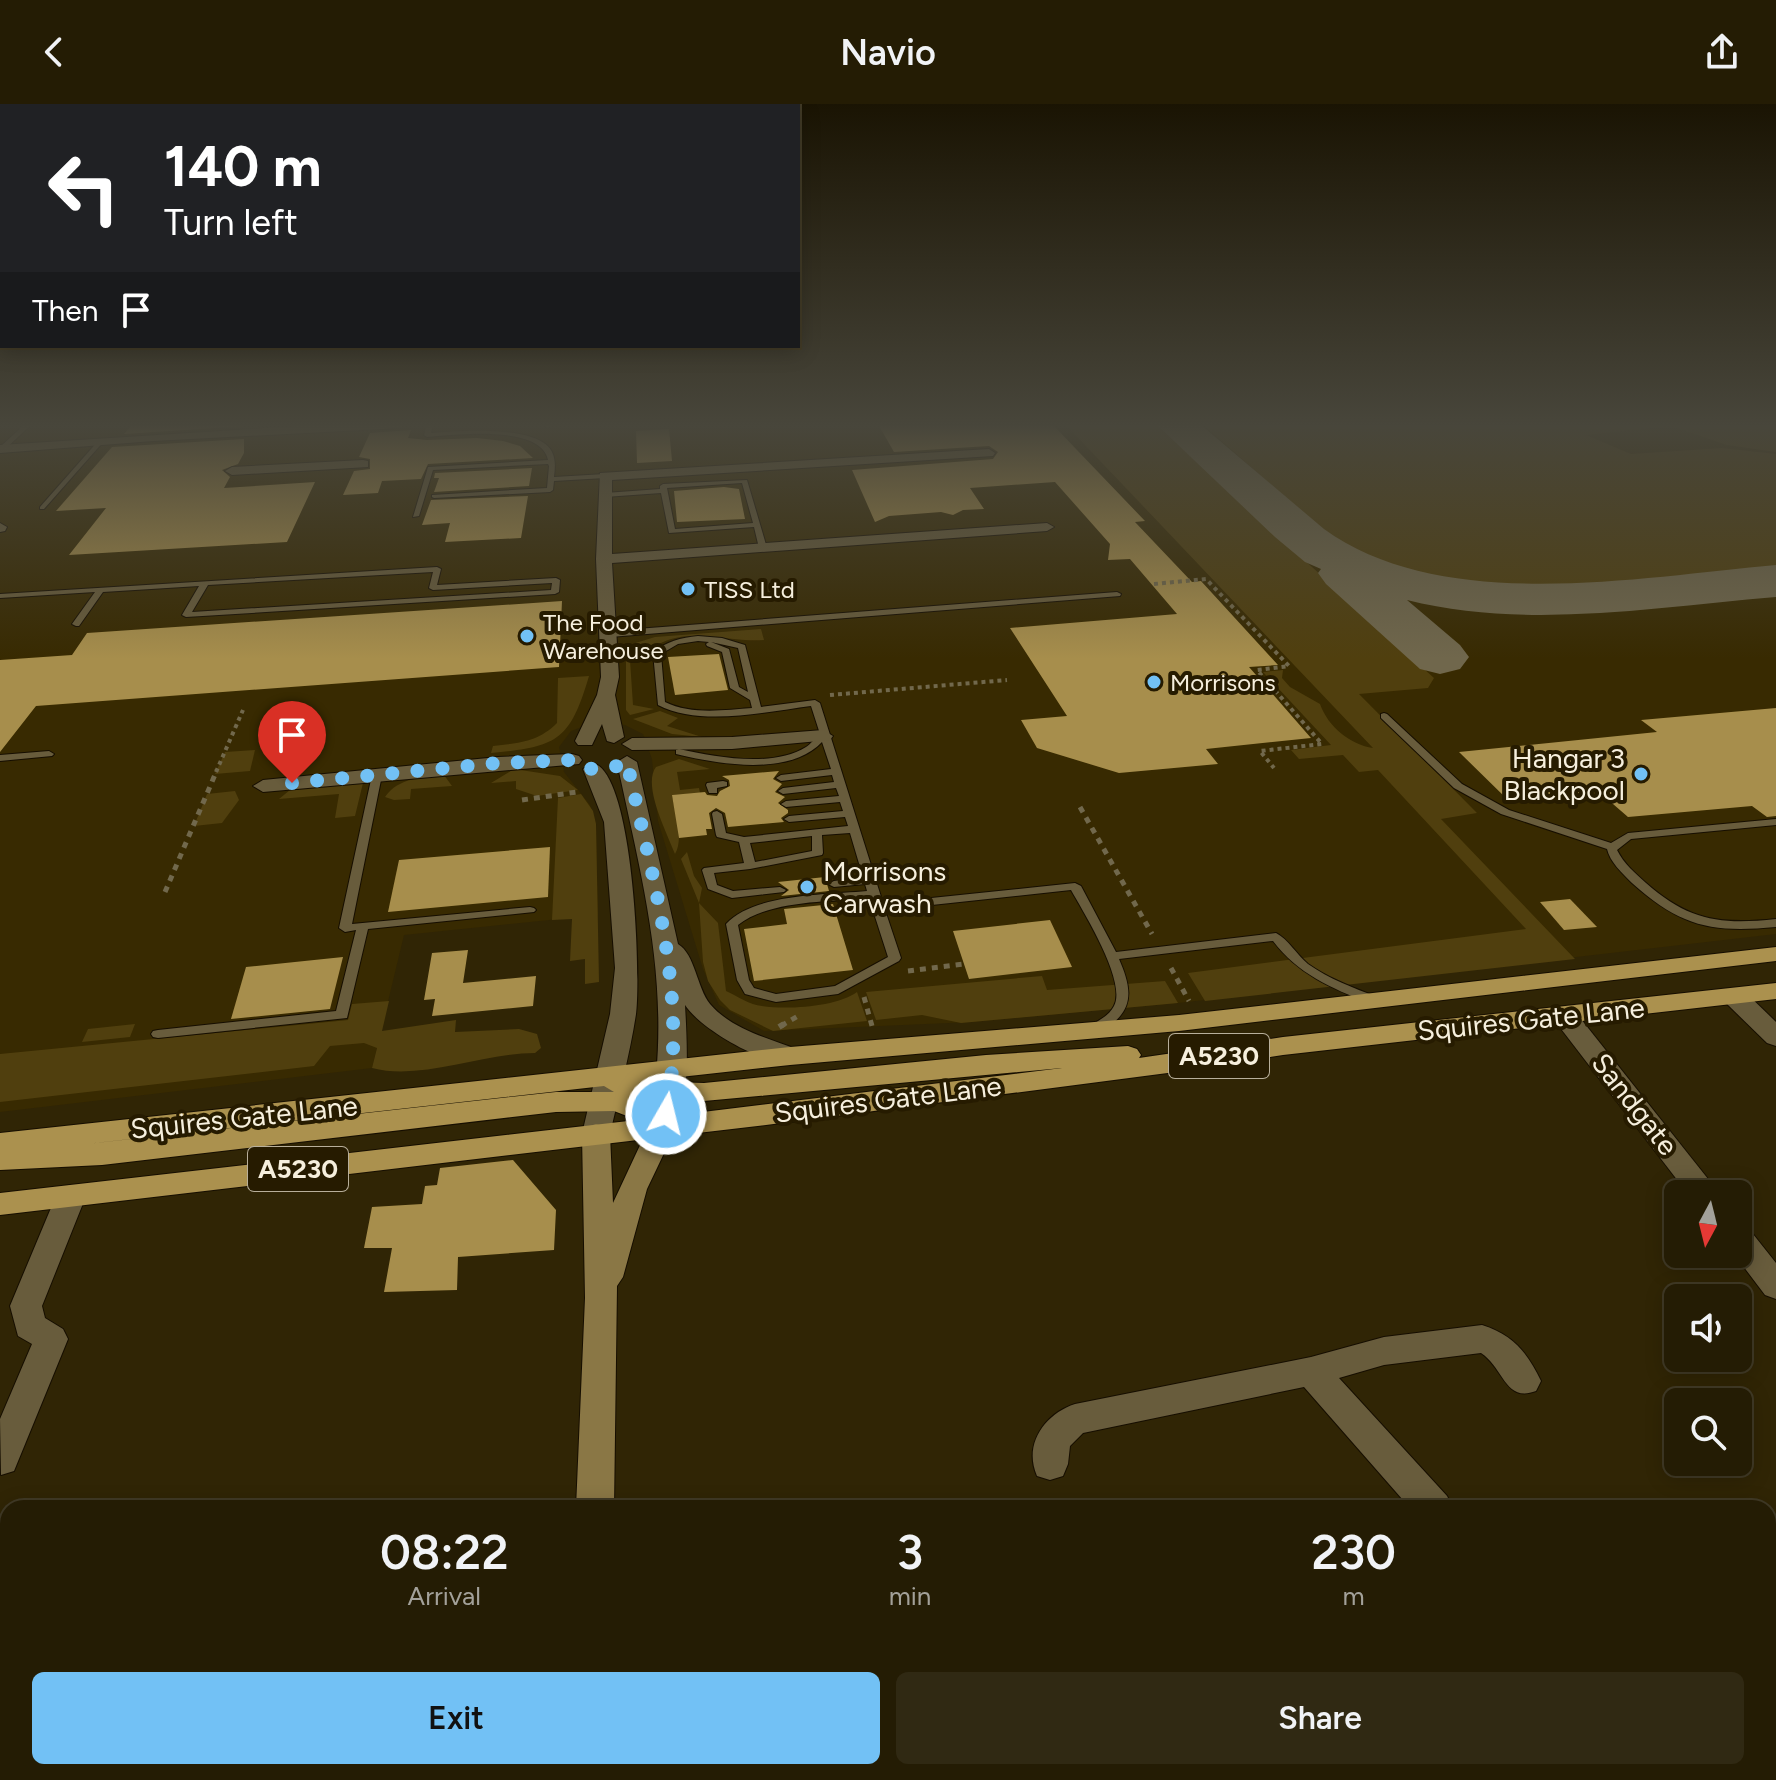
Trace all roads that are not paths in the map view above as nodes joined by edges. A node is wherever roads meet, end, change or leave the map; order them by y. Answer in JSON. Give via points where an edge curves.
{"nodes":[{"id":1,"x":47,"y":502,"type":"edge"},
{"id":2,"x":419,"y":502,"type":"edge"},
{"id":3,"x":605,"y":502,"type":"edge"},
{"id":4,"x":666,"y":502,"type":"edge"},
{"id":5,"x":751,"y":502,"type":"edge"},
{"id":6,"x":42,"y":508,"type":"dead end"},
{"id":7,"x":415,"y":516,"type":"dead end"},
{"id":8,"x":757,"y":525,"type":"junction"},
{"id":9,"x":1047,"y":527,"type":"dead end"},
{"id":10,"x":763,"y":548,"type":"junction"},
{"id":11,"x":604,"y":559,"type":"junction"},
{"id":12,"x":205,"y":583,"type":"junction"},
{"id":13,"x":101,"y":589,"type":"junction"},
{"id":14,"x":1117,"y":594,"type":"dead end"},
{"id":15,"x":0,"y":596,"type":"edge"},
{"id":16,"x":76,"y":624,"type":"dead end"},
{"id":17,"x":610,"y":634,"type":"junction"},
{"id":18,"x":658,"y":668,"type":"junction"},
{"id":19,"x":606,"y":695,"type":"junction"},
{"id":20,"x":756,"y":704,"type":"junction"},
{"id":21,"x":1384,"y":716,"type":"dead end"},
{"id":22,"x":823,"y":736,"type":"junction"},
{"id":23,"x":732,"y":743,"type":"junction"},
{"id":24,"x":627,"y":750,"type":"junction"},
{"id":25,"x":679,"y":752,"type":"junction"},
{"id":26,"x":49,"y":754,"type":"dead end"},
{"id":27,"x":0,"y":758,"type":"edge"},
{"id":28,"x":586,"y":761,"type":"junction"},
{"id":29,"x":834,"y":772,"type":"junction"},
{"id":30,"x":377,"y":775,"type":"junction"},
{"id":31,"x":781,"y":778,"type":"dead end"},
{"id":32,"x":723,"y":784,"type":"dead end"},
{"id":33,"x":838,"y":785,"type":"junction"},
{"id":34,"x":263,"y":786,"type":"dead end"},
{"id":35,"x":713,"y":791,"type":"dead end"},
{"id":36,"x":783,"y":791,"type":"dead end"},
{"id":37,"x":843,"y":799,"type":"junction"},
{"id":38,"x":786,"y":804,"type":"dead end"},
{"id":39,"x":848,"y":814,"type":"junction"},
{"id":40,"x":789,"y":819,"type":"dead end"},
{"id":41,"x":1776,"y":822,"type":"edge"},
{"id":42,"x":733,"y":824,"type":"dead end"},
{"id":43,"x":853,"y":829,"type":"junction"},
{"id":44,"x":817,"y":833,"type":"junction"},
{"id":45,"x":744,"y":840,"type":"junction"},
{"id":46,"x":1613,"y":847,"type":"junction"},
{"id":47,"x":750,"y":866,"type":"junction"},
{"id":48,"x":869,"y":880,"type":"junction"},
{"id":49,"x":834,"y":884,"type":"dead end"},
{"id":50,"x":780,"y":890,"type":"dead end"},
{"id":51,"x":876,"y":901,"type":"junction"},
{"id":52,"x":530,"y":910,"type":"dead end"},
{"id":53,"x":1776,"y":923,"type":"edge"},
{"id":54,"x":363,"y":926,"type":"junction"},
{"id":55,"x":667,"y":933,"type":"junction"},
{"id":56,"x":1776,"y":954,"type":"edge"},
{"id":57,"x":1111,"y":956,"type":"junction"},
{"id":58,"x":1776,"y":991,"type":"edge"},
{"id":59,"x":1734,"y":996,"type":"junction"},
{"id":60,"x":1376,"y":1001,"type":"junction"},
{"id":61,"x":1564,"y":1015,"type":"junction"},
{"id":62,"x":1091,"y":1031,"type":"junction"},
{"id":63,"x":158,"y":1034,"type":"dead end"},
{"id":64,"x":1776,"y":1037,"type":"edge"},
{"id":65,"x":1283,"y":1046,"type":"junction"},
{"id":66,"x":790,"y":1056,"type":"junction"},
{"id":67,"x":671,"y":1080,"type":"junction"},
{"id":68,"x":606,"y":1088,"type":"junction"},
{"id":69,"x":663,"y":1126,"type":"junction"},
{"id":70,"x":596,"y":1134,"type":"junction"},
{"id":71,"x":0,"y":1143,"type":"edge"},
{"id":72,"x":0,"y":1159,"type":"edge"},
{"id":73,"x":1694,"y":1180,"type":"edge"},
{"id":74,"x":71,"y":1196,"type":"junction"},
{"id":75,"x":0,"y":1204,"type":"edge"},
{"id":76,"x":1752,"y":1255,"type":"edge"},
{"id":77,"x":1776,"y":1286,"type":"edge"},
{"id":78,"x":601,"y":1298,"type":"junction"},
{"id":79,"x":1311,"y":1371,"type":"junction"},
{"id":80,"x":1524,"y":1381,"type":"dead end"},
{"id":81,"x":1,"y":1459,"type":"edge"},
{"id":82,"x":1050,"y":1464,"type":"dead end"},
{"id":83,"x":595,"y":1500,"type":"edge"},
{"id":84,"x":1427,"y":1500,"type":"edge"}],
"edges":[{"from":1,"to":6,"type":"lane"},
{"from":2,"to":7,"type":"lane"},
{"from":3,"to":11,"type":"street"},
{"from":4,"to":8,"type":"lane","via":[[672,531]]},
{"from":5,"to":8,"type":"lane"},
{"from":8,"to":10,"type":"lane"},
{"from":9,"to":10,"type":"street","via":[[982,526]]},
{"from":10,"to":11,"type":"street"},
{"from":11,"to":17,"type":"street"},
{"from":12,"to":12,"type":"lane","via":[[186,615],[555,592],[556,580],[433,588],[437,569]]},
{"from":12,"to":13,"type":"lane"},
{"from":13,"to":15,"type":"lane"},
{"from":13,"to":16,"type":"lane"},
{"from":14,"to":17,"type":"lane"},
{"from":17,"to":19,"type":"street"},
{"from":18,"to":20,"type":"lane","via":[[661,703],[666,707],[690,712]]},
{"from":18,"to":20,"type":"lane","via":[[674,648],[719,646],[726,651],[735,688]]},
{"from":18,"to":20,"type":"lane","via":[[657,653],[669,644],[730,641],[742,647]]},
{"from":19,"to":24,"type":"street"},
{"from":19,"to":28,"type":"street"},
{"from":20,"to":22,"type":"lane","via":[[815,703]]},
{"from":21,"to":46,"type":"lane","via":[[1458,786],[1505,812]]},
{"from":22,"to":23,"type":"street"},
{"from":22,"to":25,"type":"lane","via":[[806,753],[774,759],[716,761]]},
{"from":22,"to":29,"type":"lane"},
{"from":23,"to":24,"type":"street"},
{"from":23,"to":25,"type":"street"},
{"from":24,"to":25,"type":"street"},
{"from":24,"to":28,"type":"street"},
{"from":24,"to":28,"type":"street"},
{"from":24,"to":55,"type":"street"},
{"from":26,"to":27,"type":"lane"},
{"from":28,"to":30,"type":"street"},
{"from":28,"to":68,"type":"street","via":[[615,822],[627,968]]},
{"from":29,"to":31,"type":"lane"},
{"from":29,"to":33,"type":"lane"},
{"from":30,"to":34,"type":"street"},
{"from":30,"to":54,"type":"lane","via":[[345,928]]},
{"from":32,"to":35,"type":"lane","via":[[711,785]]},
{"from":33,"to":36,"type":"lane"},
{"from":33,"to":37,"type":"lane"},
{"from":37,"to":38,"type":"lane"},
{"from":37,"to":39,"type":"lane"},
{"from":39,"to":40,"type":"lane"},
{"from":39,"to":43,"type":"lane"},
{"from":41,"to":46,"type":"lane","via":[[1628,836]]},
{"from":42,"to":45,"type":"lane","via":[[718,820],[721,835]]},
{"from":43,"to":44,"type":"lane"},
{"from":43,"to":48,"type":"lane"},
{"from":44,"to":45,"type":"lane"},
{"from":44,"to":47,"type":"lane","via":[[818,853]]},
{"from":45,"to":47,"type":"lane"},
{"from":46,"to":53,"type":"lane","via":[[1616,861],[1662,905],[1682,916],[1712,926]]},
{"from":47,"to":50,"type":"lane","via":[[708,870],[712,887],[732,895]]},
{"from":48,"to":49,"type":"lane"},
{"from":48,"to":51,"type":"lane"},
{"from":51,"to":51,"type":"lane","via":[[756,909],[737,917],[732,924],[749,991],[763,997],[838,990],[895,958]]},
{"from":51,"to":57,"type":"lane","via":[[1075,886]]},
{"from":52,"to":54,"type":"lane"},
{"from":54,"to":63,"type":"lane","via":[[342,1015]]},
{"from":55,"to":66,"type":"street","via":[[708,1017]]},
{"from":55,"to":67,"type":"street"},
{"from":56,"to":60,"type":"main road","name":"Squires Gate Lane","number":"A5230"},
{"from":57,"to":60,"type":"lane","via":[[1276,937],[1288,956],[1319,980]]},
{"from":57,"to":62,"type":"lane","via":[[1124,1001],[1114,1017]]},
{"from":58,"to":59,"type":"main road","name":"Squires Gate Lane","number":"A5230"},
{"from":59,"to":61,"type":"main road","name":"Squires Gate Lane","number":"A5230"},
{"from":59,"to":64,"type":"street"},
{"from":60,"to":62,"type":"main road","name":"Squires Gate Lane","number":"A5230"},
{"from":61,"to":65,"type":"main road","name":"Squires Gate Lane","number":"A5230"},
{"from":61,"to":73,"type":"street","name":"Sandgate"},
{"from":62,"to":66,"type":"main road","name":"Squires Gate Lane","number":"A5230"},
{"from":65,"to":67,"type":"main road","via":[[986,1064],[726,1090]]},
{"from":65,"to":69,"type":"main road","name":"Squires Gate Lane","number":"A5230"},
{"from":66,"to":67,"type":"main road","name":"Squires Gate Lane","number":"A5230"},
{"from":67,"to":68,"type":"main road"},
{"from":67,"to":69,"type":"street"},
{"from":68,"to":69,"type":"main road"},
{"from":68,"to":70,"type":"street"},
{"from":68,"to":71,"type":"main road","name":"Squires Gate Lane","number":"A5230"},
{"from":68,"to":72,"type":"main road","via":[[521,1105],[102,1154]]},
{"from":69,"to":70,"type":"main road","name":"Squires Gate Lane","number":"A5230"},
{"from":69,"to":78,"type":"street","via":[[632,1189]]},
{"from":70,"to":74,"type":"main road","name":"Squires Gate Lane","number":"A5230"},
{"from":70,"to":78,"type":"street"},
{"from":74,"to":75,"type":"main road","name":"Squires Gate Lane","number":"A5230"},
{"from":74,"to":81,"type":"street","via":[[26,1306],[30,1326],[51,1339]]},
{"from":76,"to":77,"type":"street"},
{"from":78,"to":83,"type":"street"},
{"from":79,"to":80,"type":"street","via":[[1384,1351],[1482,1339],[1496,1342]]},
{"from":79,"to":82,"type":"street","via":[[1075,1419],[1058,1430],[1049,1449]]},
{"from":79,"to":84,"type":"street"}]}
